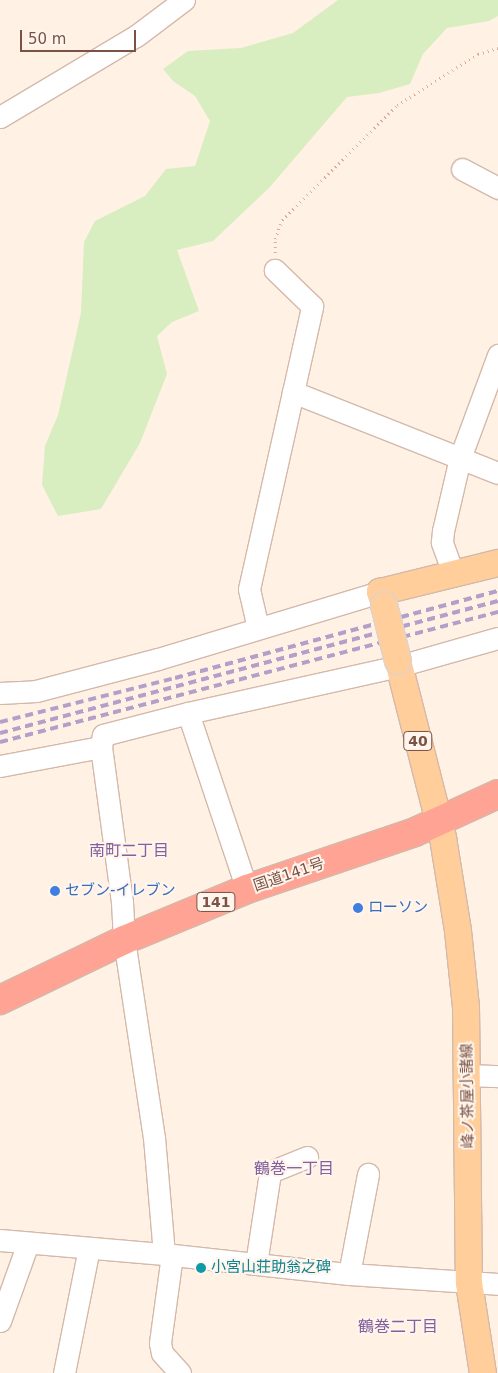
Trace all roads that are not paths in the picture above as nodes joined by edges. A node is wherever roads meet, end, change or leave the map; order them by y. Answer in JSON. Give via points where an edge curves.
{"nodes":[{"id":1,"x":184,"y":0,"type":"edge"},
{"id":2,"x":0,"y":117,"type":"edge"},
{"id":3,"x":462,"y":169,"type":"dead end"},
{"id":4,"x":498,"y":188,"type":"edge"},
{"id":5,"x":275,"y":270,"type":"road end"},
{"id":6,"x":498,"y":355,"type":"edge"},
{"id":7,"x":293,"y":392,"type":"junction"},
{"id":8,"x":460,"y":458,"type":"junction"},
{"id":9,"x":498,"y":473,"type":"edge"},
{"id":10,"x":498,"y":563,"type":"edge"},
{"id":11,"x":453,"y":573,"type":"junction"},
{"id":12,"x":382,"y":598,"type":"junction"},
{"id":13,"x":258,"y":628,"type":"junction"},
{"id":14,"x":498,"y":638,"type":"edge"},
{"id":15,"x":399,"y":664,"type":"junction"},
{"id":16,"x":0,"y":693,"type":"edge"},
{"id":17,"x":188,"y":713,"type":"junction"},
{"id":18,"x":102,"y":747,"type":"junction"},
{"id":19,"x":0,"y":766,"type":"edge"},
{"id":20,"x":498,"y":794,"type":"edge"},
{"id":21,"x":438,"y":820,"type":"junction"},
{"id":22,"x":247,"y":889,"type":"junction"},
{"id":23,"x":124,"y":940,"type":"junction"},
{"id":24,"x":0,"y":1000,"type":"edge"},
{"id":25,"x":468,"y":1075,"type":"junction"},
{"id":26,"x":498,"y":1076,"type":"edge"},
{"id":27,"x":307,"y":1157,"type":"dead end"},
{"id":28,"x":368,"y":1174,"type":"dead end"},
{"id":29,"x":0,"y":1240,"type":"edge"},
{"id":30,"x":28,"y":1243,"type":"junction"},
{"id":31,"x":89,"y":1248,"type":"junction"},
{"id":32,"x":168,"y":1254,"type":"junction"},
{"id":33,"x":256,"y":1264,"type":"junction"},
{"id":34,"x":349,"y":1274,"type":"junction"},
{"id":35,"x":469,"y":1283,"type":"junction"},
{"id":36,"x":498,"y":1284,"type":"edge"},
{"id":37,"x":0,"y":1320,"type":"edge"},
{"id":38,"x":64,"y":1373,"type":"edge"},
{"id":39,"x":180,"y":1373,"type":"edge"},
{"id":40,"x":483,"y":1373,"type":"edge"}],
"edges":[{"from":1,"to":2,"type":"street","via":[[136,36]]},
{"from":3,"to":4,"type":"street"},
{"from":5,"to":7,"type":"street","via":[[312,306]]},
{"from":6,"to":8,"type":"street"},
{"from":7,"to":8,"type":"street"},
{"from":7,"to":13,"type":"street","via":[[249,589]]},
{"from":8,"to":9,"type":"street"},
{"from":8,"to":11,"type":"street","via":[[442,542]]},
{"from":10,"to":11,"type":"main road"},
{"from":11,"to":12,"type":"main road"},
{"from":12,"to":13,"type":"street"},
{"from":12,"to":15,"type":"main road","number":"40","bridge":true},
{"from":13,"to":16,"type":"street","via":[[158,659],[36,691]]},
{"from":14,"to":15,"type":"street"},
{"from":15,"to":17,"type":"street"},
{"from":15,"to":21,"type":"main road","number":"40"},
{"from":17,"to":18,"type":"street","via":[[103,736]]},
{"from":17,"to":22,"type":"street"},
{"from":18,"to":19,"type":"street"},
{"from":18,"to":23,"type":"street"},
{"from":20,"to":21,"type":"highway","name":"国道141号","number":"141"},
{"from":21,"to":22,"type":"highway","name":"国道141号","number":"141","via":[[374,847]]},
{"from":21,"to":25,"type":"main road","name":"峰ノ茶屋小諸線","via":[[458,931],[466,1006]]},
{"from":22,"to":23,"type":"highway","name":"国道141号","number":"141"},
{"from":23,"to":24,"type":"highway","name":"国道141号","number":"141"},
{"from":23,"to":32,"type":"street"},
{"from":25,"to":26,"type":"street"},
{"from":25,"to":35,"type":"main road","name":"峰ノ茶屋小諸線"},
{"from":27,"to":33,"type":"street","via":[[270,1172]]},
{"from":28,"to":34,"type":"street"},
{"from":29,"to":30,"type":"street"},
{"from":30,"to":31,"type":"street"},
{"from":30,"to":37,"type":"street"},
{"from":31,"to":32,"type":"street"},
{"from":31,"to":38,"type":"street"},
{"from":32,"to":33,"type":"street"},
{"from":32,"to":39,"type":"street","via":[[160,1343],[162,1354]]},
{"from":33,"to":34,"type":"street"},
{"from":34,"to":35,"type":"street"},
{"from":35,"to":36,"type":"street"},
{"from":35,"to":40,"type":"main road","name":"峰ノ茶屋小諸線"}]}
